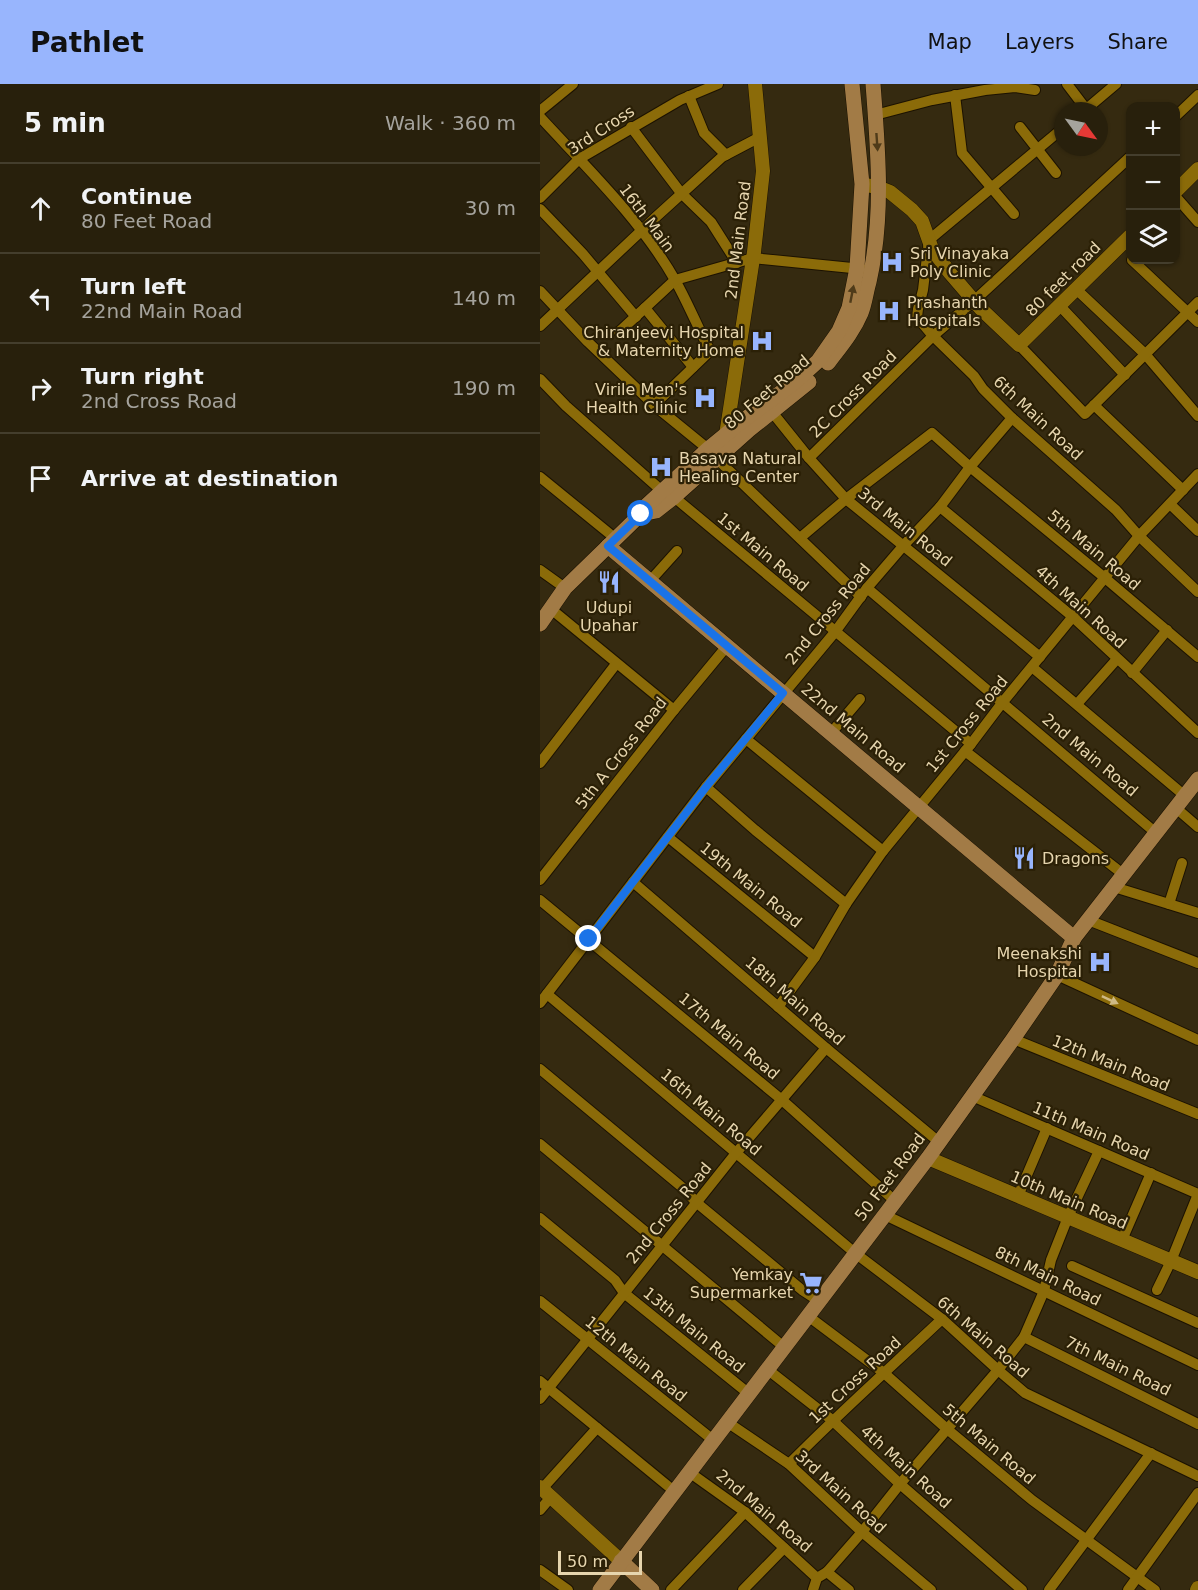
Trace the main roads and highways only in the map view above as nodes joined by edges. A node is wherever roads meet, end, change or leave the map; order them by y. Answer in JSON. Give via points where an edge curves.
{"nodes":[{"id":1,"x":852,"y":84,"type":"edge"},
{"id":2,"x":873,"y":84,"type":"edge"},
{"id":3,"x":864,"y":269,"type":"junction"},
{"id":4,"x":769,"y":408,"type":"junction"},
{"id":5,"x":712,"y":454,"type":"junction"},
{"id":6,"x":612,"y":542,"type":"junction"},
{"id":7,"x":540,"y":624,"type":"edge"},
{"id":8,"x":1198,"y":779,"type":"edge"},
{"id":9,"x":1074,"y":938,"type":"junction"},
{"id":10,"x":621,"y":1561,"type":"junction"},
{"id":11,"x":600,"y":1590,"type":"edge"},
{"id":12,"x":652,"y":1590,"type":"edge"}],
"edges":[{"from":1,"to":3,"type":"main road","name":"80 Feet Road","via":[[862,184]]},
{"from":2,"to":3,"type":"main road","name":"80 Feet Road","one_way":true,"via":[[880,188],[876,243]]},
{"from":3,"to":4,"type":"main road","name":"80 Feet Road","via":[[861,312],[825,367],[802,389]]},
{"from":4,"to":5,"type":"main road","name":"80 Feet Road"},
{"from":4,"to":5,"type":"main road","name":"80 Feet Road","via":[[726,435]]},
{"from":5,"to":6,"type":"main road","name":"80 Feet Road","via":[[668,494],[656,511],[641,514]]},
{"from":6,"to":7,"type":"main road","name":"80 Feet Road","via":[[565,588]]},
{"from":6,"to":9,"type":"main road","name":"22nd Main Road","via":[[650,581]]},
{"from":8,"to":9,"type":"main road","name":"50 Feet Road"},
{"from":9,"to":10,"type":"main road","name":"50 Feet Road","via":[[1057,975],[928,1158]]},
{"from":10,"to":11,"type":"main road","name":"50 Feet Road"},
{"from":10,"to":12,"type":"main road"}]}
